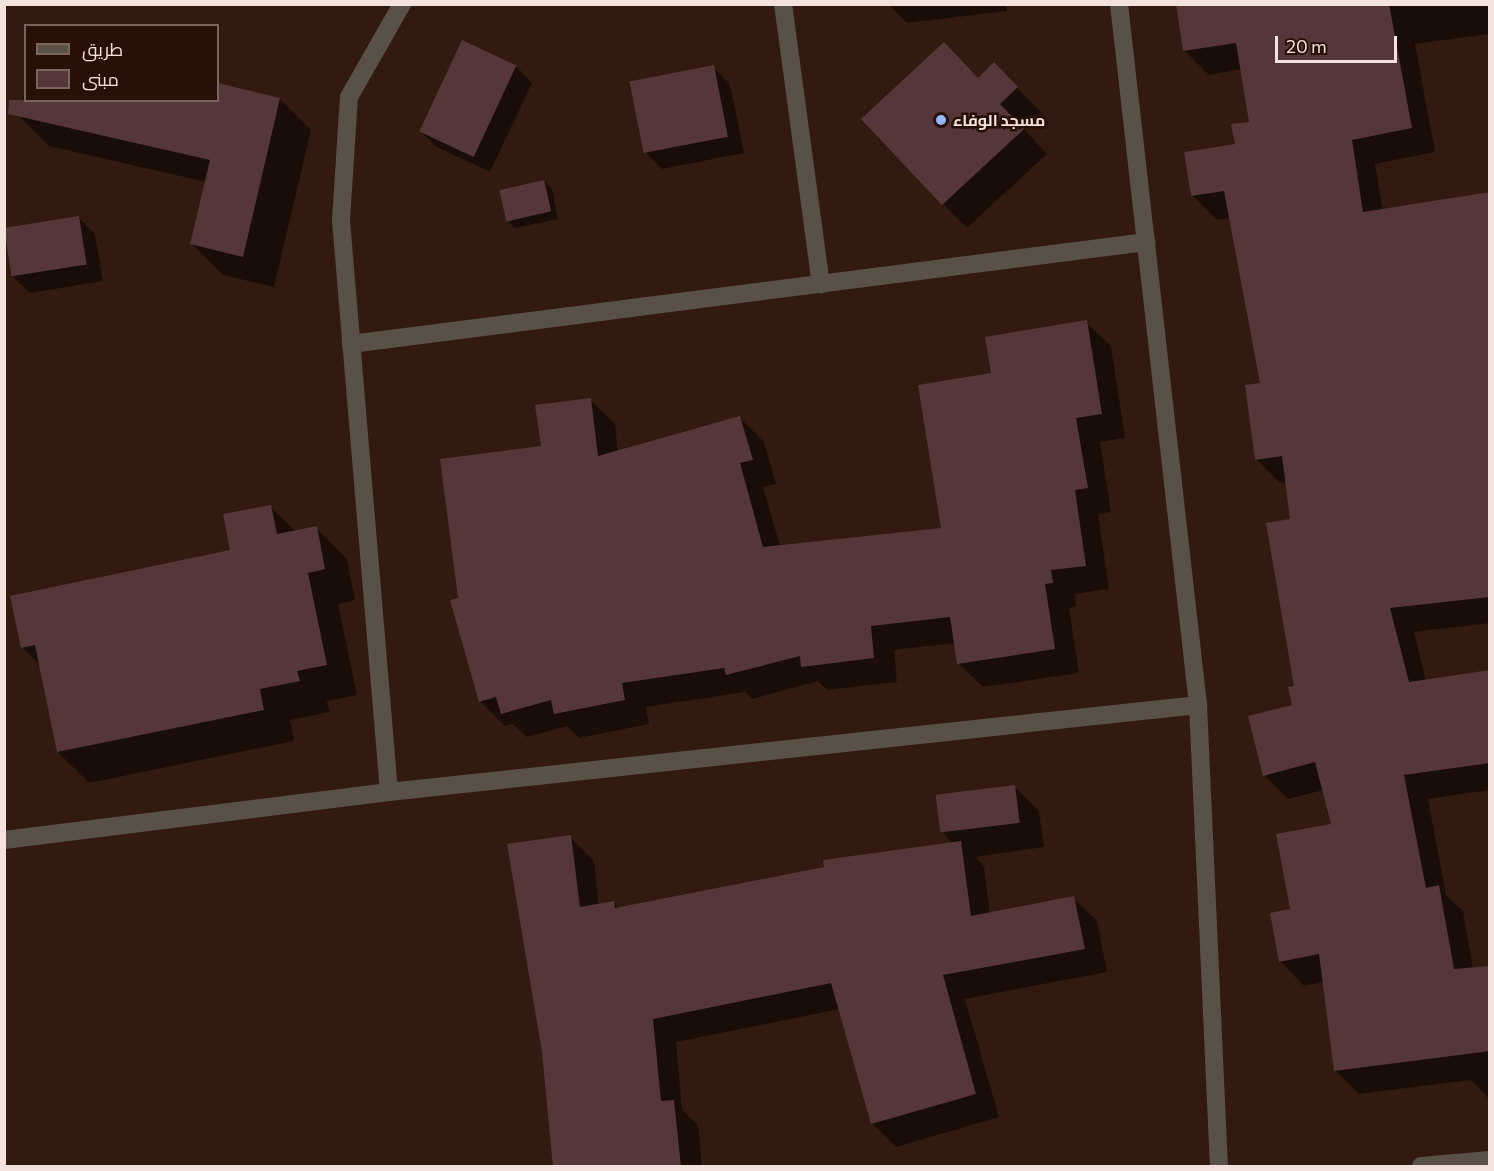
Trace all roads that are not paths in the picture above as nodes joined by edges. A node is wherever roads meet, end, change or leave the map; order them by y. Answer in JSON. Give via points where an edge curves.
{"nodes":[{"id":1,"x":402,"y":4,"type":"edge"},
{"id":2,"x":783,"y":4,"type":"edge"},
{"id":3,"x":1119,"y":4,"type":"edge"},
{"id":4,"x":1146,"y":242,"type":"junction"},
{"id":5,"x":821,"y":284,"type":"junction"},
{"id":6,"x":351,"y":344,"type":"junction"},
{"id":7,"x":1198,"y":705,"type":"junction"},
{"id":8,"x":389,"y":792,"type":"junction"},
{"id":9,"x":4,"y":840,"type":"edge"},
{"id":10,"x":1490,"y":1160,"type":"edge"},
{"id":11,"x":1219,"y":1167,"type":"edge"},
{"id":12,"x":1421,"y":1167,"type":"edge"}],
"edges":[{"from":1,"to":6,"type":"street","via":[[348,97],[341,220]]},
{"from":2,"to":5,"type":"street"},
{"from":3,"to":4,"type":"street"},
{"from":4,"to":5,"type":"street"},
{"from":4,"to":7,"type":"street"},
{"from":5,"to":6,"type":"street"},
{"from":6,"to":8,"type":"street"},
{"from":7,"to":8,"type":"street"},
{"from":7,"to":11,"type":"street"},
{"from":8,"to":9,"type":"street"},
{"from":10,"to":12,"type":"street"}]}
